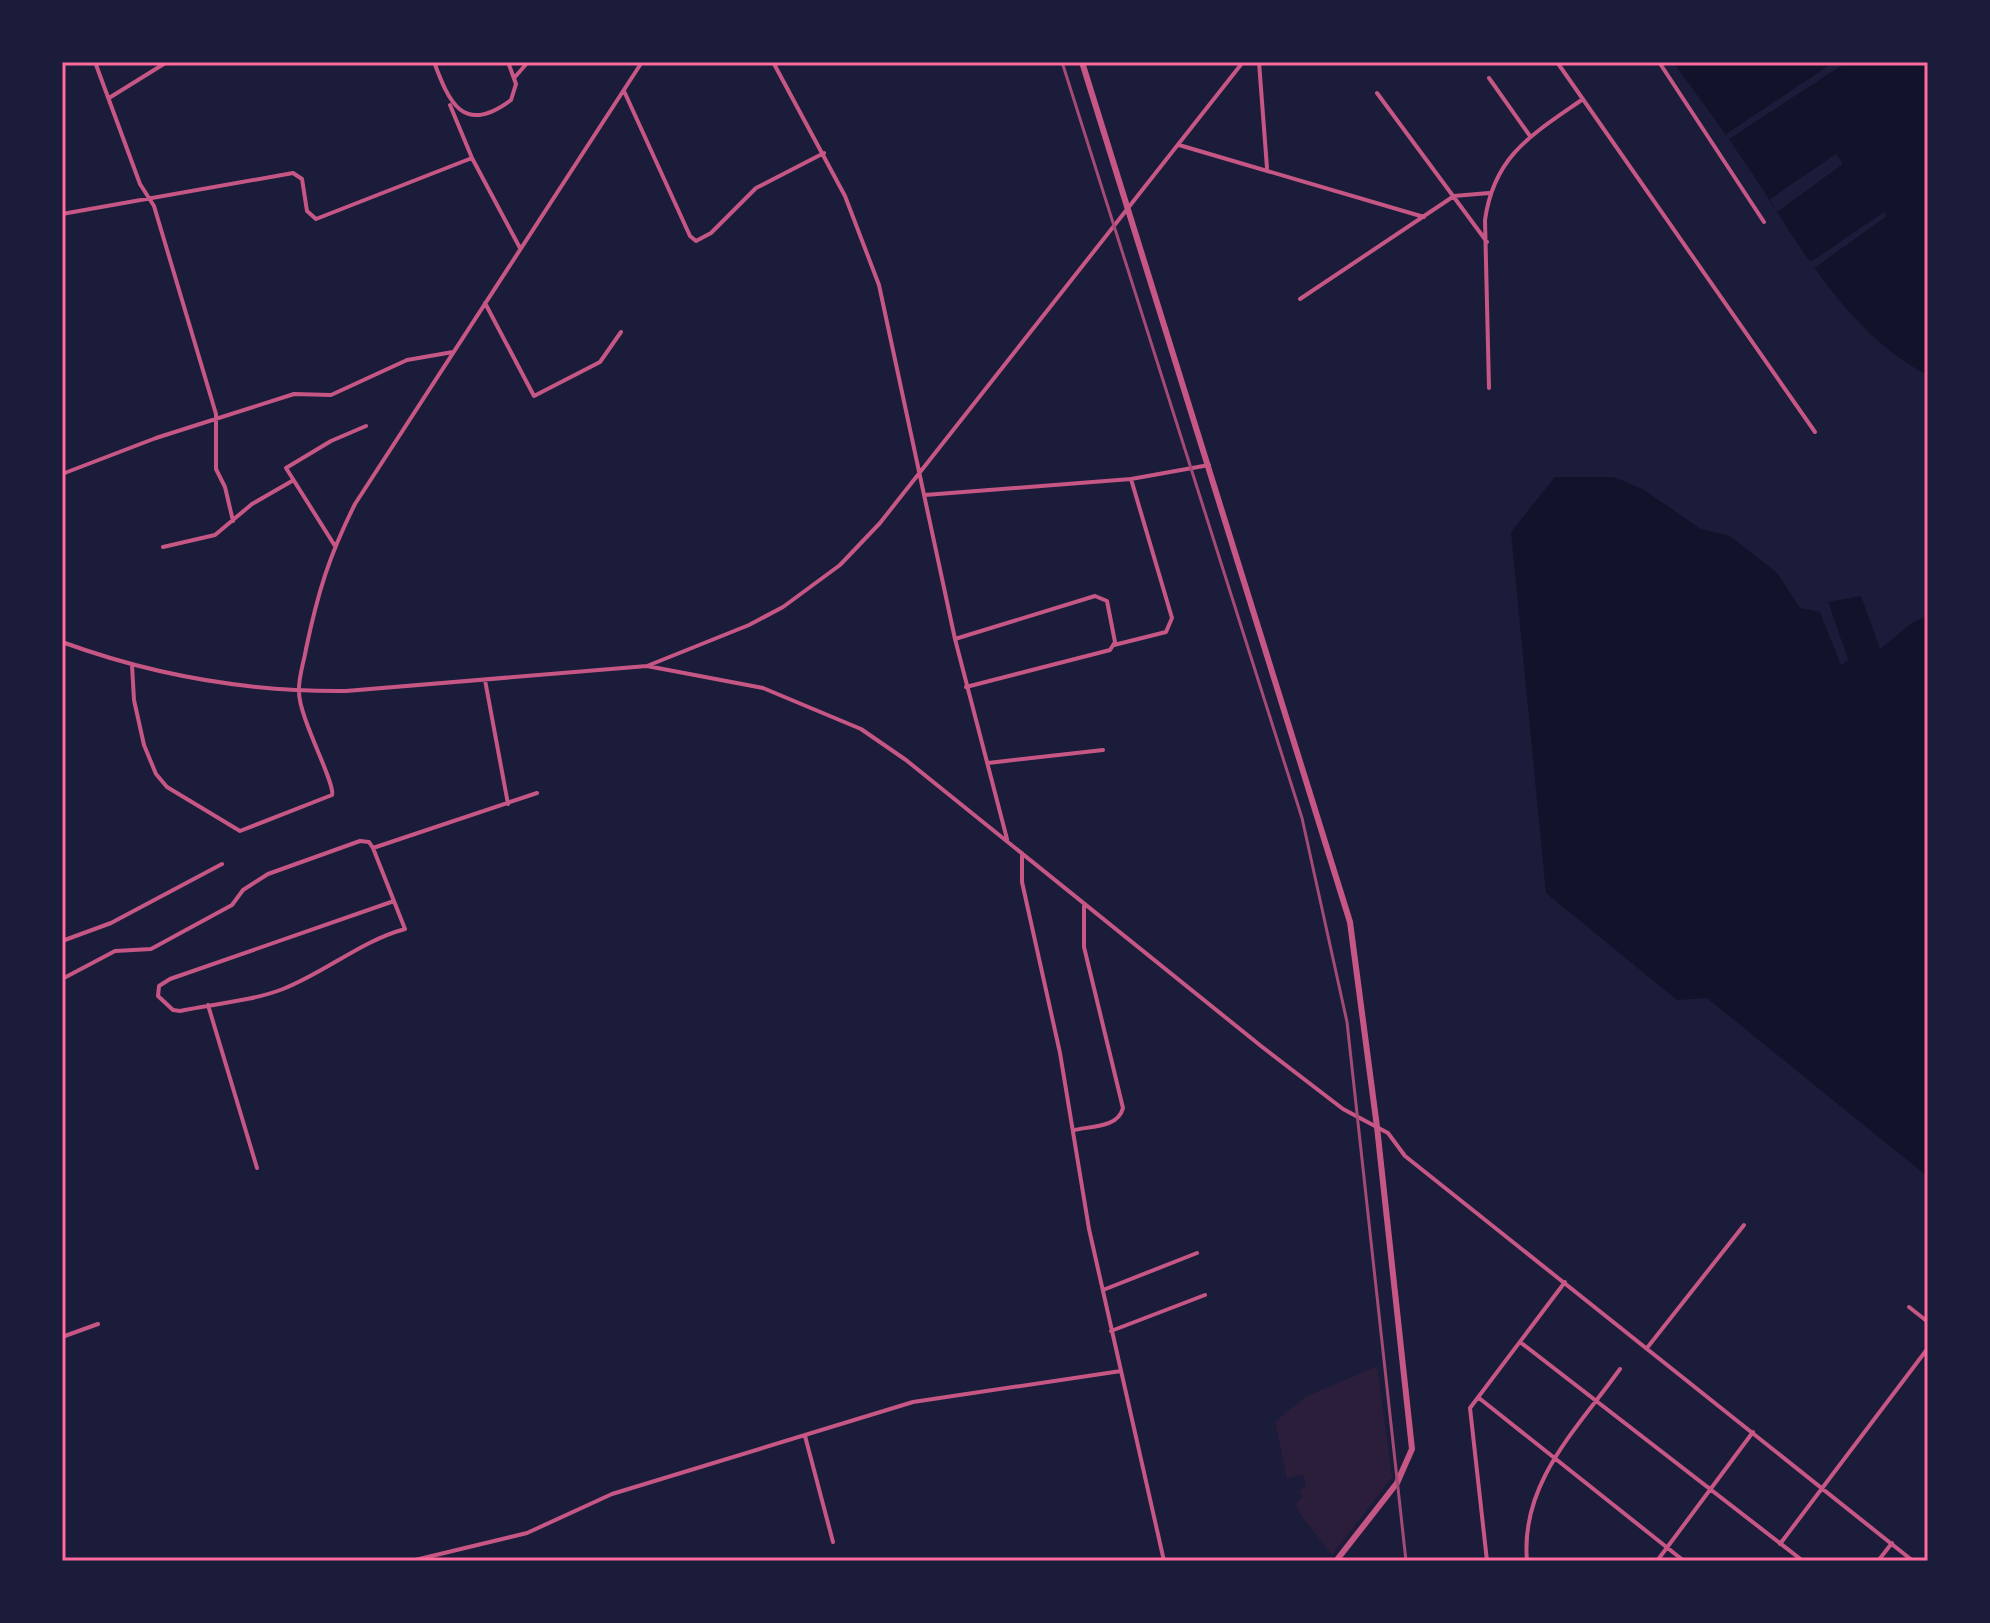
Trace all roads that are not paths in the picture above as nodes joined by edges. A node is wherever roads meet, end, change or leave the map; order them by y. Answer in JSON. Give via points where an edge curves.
{"nodes":[{"id":1,"x":95,"y":62,"type":"edge"},
{"id":2,"x":167,"y":62,"type":"edge"},
{"id":3,"x":434,"y":62,"type":"edge"},
{"id":4,"x":508,"y":62,"type":"edge"},
{"id":5,"x":528,"y":62,"type":"edge"},
{"id":6,"x":642,"y":62,"type":"edge"},
{"id":7,"x":773,"y":62,"type":"edge"},
{"id":8,"x":1082,"y":62,"type":"edge"},
{"id":9,"x":1243,"y":62,"type":"edge"},
{"id":10,"x":1259,"y":62,"type":"edge"},
{"id":11,"x":1557,"y":62,"type":"edge"},
{"id":12,"x":1659,"y":62,"type":"edge"},
{"id":13,"x":515,"y":77,"type":"junction"},
{"id":14,"x":1489,"y":78,"type":"dead end"},
{"id":15,"x":624,"y":91,"type":"junction"},
{"id":16,"x":1377,"y":93,"type":"dead end"},
{"id":17,"x":109,"y":98,"type":"junction"},
{"id":18,"x":1583,"y":99,"type":"junction"},
{"id":19,"x":448,"y":100,"type":"junction"},
{"id":20,"x":1530,"y":136,"type":"junction"},
{"id":21,"x":1179,"y":145,"type":"junction"},
{"id":22,"x":824,"y":153,"type":"junction"},
{"id":23,"x":472,"y":158,"type":"junction"},
{"id":24,"x":1267,"y":168,"type":"junction"},
{"id":25,"x":1489,"y":193,"type":"junction"},
{"id":26,"x":1454,"y":196,"type":"junction"},
{"id":27,"x":151,"y":200,"type":"junction"},
{"id":28,"x":1130,"y":209,"type":"junction"},
{"id":29,"x":62,"y":214,"type":"edge"},
{"id":30,"x":1424,"y":217,"type":"junction"},
{"id":31,"x":1764,"y":222,"type":"dead end"},
{"id":32,"x":1487,"y":242,"type":"junction"},
{"id":33,"x":520,"y":248,"type":"junction"},
{"id":34,"x":1300,"y":299,"type":"dead end"},
{"id":35,"x":485,"y":303,"type":"junction"},
{"id":36,"x":621,"y":332,"type":"dead end"},
{"id":37,"x":455,"y":351,"type":"junction"},
{"id":38,"x":1489,"y":388,"type":"dead end"},
{"id":39,"x":217,"y":421,"type":"junction"},
{"id":40,"x":366,"y":426,"type":"dead end"},
{"id":41,"x":1815,"y":432,"type":"dead end"},
{"id":42,"x":1210,"y":465,"type":"junction"},
{"id":43,"x":920,"y":473,"type":"junction"},
{"id":44,"x":62,"y":474,"type":"edge"},
{"id":45,"x":1131,"y":479,"type":"junction"},
{"id":46,"x":292,"y":481,"type":"junction"},
{"id":47,"x":925,"y":495,"type":"junction"},
{"id":48,"x":233,"y":521,"type":"junction"},
{"id":49,"x":335,"y":546,"type":"junction"},
{"id":50,"x":163,"y":547,"type":"dead end"},
{"id":51,"x":955,"y":639,"type":"junction"},
{"id":52,"x":62,"y":642,"type":"edge"},
{"id":53,"x":1114,"y":645,"type":"junction"},
{"id":54,"x":132,"y":665,"type":"junction"},
{"id":55,"x":647,"y":666,"type":"junction"},
{"id":56,"x":485,"y":680,"type":"junction"},
{"id":57,"x":966,"y":687,"type":"junction"},
{"id":58,"x":299,"y":692,"type":"junction"},
{"id":59,"x":1103,"y":750,"type":"dead end"},
{"id":60,"x":988,"y":763,"type":"junction"},
{"id":61,"x":537,"y":793,"type":"dead end"},
{"id":62,"x":508,"y":804,"type":"junction"},
{"id":63,"x":1007,"y":841,"type":"junction"},
{"id":64,"x":373,"y":848,"type":"junction"},
{"id":65,"x":1022,"y":853,"type":"junction"},
{"id":66,"x":222,"y":864,"type":"dead end"},
{"id":67,"x":394,"y":901,"type":"junction"},
{"id":68,"x":1084,"y":905,"type":"junction"},
{"id":69,"x":62,"y":941,"type":"edge"},
{"id":70,"x":62,"y":979,"type":"edge"},
{"id":71,"x":208,"y":1005,"type":"junction"},
{"id":72,"x":1377,"y":1127,"type":"junction"},
{"id":73,"x":1074,"y":1130,"type":"junction"},
{"id":74,"x":257,"y":1168,"type":"dead end"},
{"id":75,"x":1744,"y":1225,"type":"dead end"},
{"id":76,"x":1197,"y":1253,"type":"dead end"},
{"id":77,"x":1565,"y":1282,"type":"junction"},
{"id":78,"x":1103,"y":1290,"type":"junction"},
{"id":79,"x":1205,"y":1295,"type":"dead end"},
{"id":80,"x":1909,"y":1307,"type":"dead end"},
{"id":81,"x":1928,"y":1322,"type":"edge"},
{"id":82,"x":98,"y":1324,"type":"dead end"},
{"id":83,"x":1111,"y":1331,"type":"junction"},
{"id":84,"x":62,"y":1337,"type":"edge"},
{"id":85,"x":1520,"y":1342,"type":"junction"},
{"id":86,"x":1647,"y":1348,"type":"junction"},
{"id":87,"x":1928,"y":1348,"type":"edge"},
{"id":88,"x":1620,"y":1369,"type":"dead end"},
{"id":89,"x":1121,"y":1371,"type":"junction"},
{"id":90,"x":1478,"y":1397,"type":"junction"},
{"id":91,"x":1596,"y":1403,"type":"junction"},
{"id":92,"x":1753,"y":1432,"type":"junction"},
{"id":93,"x":805,"y":1436,"type":"junction"},
{"id":94,"x":1555,"y":1460,"type":"junction"},
{"id":95,"x":1821,"y":1487,"type":"junction"},
{"id":96,"x":1711,"y":1491,"type":"junction"},
{"id":97,"x":833,"y":1542,"type":"dead end"},
{"id":98,"x":1892,"y":1543,"type":"junction"},
{"id":99,"x":1780,"y":1544,"type":"junction"},
{"id":100,"x":1667,"y":1549,"type":"junction"},
{"id":101,"x":411,"y":1561,"type":"edge"},
{"id":102,"x":1164,"y":1561,"type":"edge"},
{"id":103,"x":1336,"y":1561,"type":"edge"},
{"id":104,"x":1487,"y":1561,"type":"edge"},
{"id":105,"x":1527,"y":1561,"type":"edge"},
{"id":106,"x":1657,"y":1561,"type":"edge"},
{"id":107,"x":1684,"y":1561,"type":"edge"},
{"id":108,"x":1803,"y":1561,"type":"edge"},
{"id":109,"x":1878,"y":1561,"type":"edge"},
{"id":110,"x":1913,"y":1561,"type":"edge"}],
"edges":[{"from":1,"to":17,"type":"street"},
{"from":2,"to":17,"type":"street"},
{"from":3,"to":19,"type":"street"},
{"from":4,"to":13,"type":"street"},
{"from":5,"to":13,"type":"street"},
{"from":6,"to":15,"type":"street"},
{"from":7,"to":22,"type":"street"},
{"from":8,"to":28,"type":"street"},
{"from":9,"to":21,"type":"street"},
{"from":10,"to":24,"type":"street"},
{"from":11,"to":18,"type":"street"},
{"from":12,"to":31,"type":"street"},
{"from":13,"to":19,"type":"street","via":[[513,96],[497,107],[467,113]]},
{"from":14,"to":20,"type":"street"},
{"from":15,"to":22,"type":"street","via":[[696,241],[756,188]]},
{"from":15,"to":33,"type":"street"},
{"from":16,"to":26,"type":"street"},
{"from":17,"to":27,"type":"street","via":[[140,184]]},
{"from":18,"to":20,"type":"street"},
{"from":18,"to":41,"type":"street"},
{"from":19,"to":23,"type":"street"},
{"from":20,"to":25,"type":"street","via":[[1501,169]]},
{"from":21,"to":24,"type":"street"},
{"from":21,"to":28,"type":"street"},
{"from":22,"to":43,"type":"street","via":[[879,285]]},
{"from":23,"to":27,"type":"street","via":[[316,219],[307,211],[302,179],[293,173]]},
{"from":23,"to":33,"type":"street"},
{"from":24,"to":30,"type":"street"},
{"from":25,"to":26,"type":"street"},
{"from":25,"to":32,"type":"street"},
{"from":26,"to":30,"type":"street"},
{"from":26,"to":32,"type":"street"},
{"from":27,"to":29,"type":"street"},
{"from":27,"to":39,"type":"street"},
{"from":28,"to":42,"type":"street"},
{"from":28,"to":43,"type":"street"},
{"from":30,"to":34,"type":"street"},
{"from":32,"to":38,"type":"street"},
{"from":33,"to":35,"type":"street"},
{"from":35,"to":36,"type":"street","via":[[534,396],[600,362]]},
{"from":35,"to":37,"type":"street"},
{"from":37,"to":39,"type":"street","via":[[407,360],[331,395],[294,394]]},
{"from":37,"to":49,"type":"street","via":[[355,504]]},
{"from":39,"to":44,"type":"street"},
{"from":39,"to":48,"type":"street","via":[[216,469]]},
{"from":40,"to":46,"type":"street","via":[[288,464]]},
{"from":42,"to":45,"type":"street"},
{"from":42,"to":72,"type":"street","via":[[1347,910]]},
{"from":43,"to":47,"type":"street"},
{"from":43,"to":55,"type":"street","via":[[840,565],[810,588],[749,625]]},
{"from":45,"to":47,"type":"street"},
{"from":45,"to":53,"type":"street","via":[[1172,618],[1166,632]]},
{"from":46,"to":48,"type":"street"},
{"from":46,"to":49,"type":"street"},
{"from":47,"to":51,"type":"street"},
{"from":48,"to":50,"type":"street","via":[[210,537]]},
{"from":49,"to":58,"type":"street","via":[[318,592]]},
{"from":51,"to":53,"type":"street","via":[[1099,596],[1107,601],[1113,619]]},
{"from":51,"to":57,"type":"street"},
{"from":52,"to":54,"type":"street"},
{"from":53,"to":57,"type":"street","via":[[1097,654]]},
{"from":54,"to":58,"type":"street","via":[[214,684]]},
{"from":54,"to":58,"type":"street","via":[[137,715],[156,774],[167,787],[240,831],[333,793],[307,731]]},
{"from":55,"to":56,"type":"street"},
{"from":55,"to":63,"type":"street","via":[[763,688],[818,708],[906,760]]},
{"from":56,"to":58,"type":"street"},
{"from":56,"to":62,"type":"street"},
{"from":57,"to":60,"type":"street"},
{"from":59,"to":60,"type":"street"},
{"from":60,"to":63,"type":"street"},
{"from":61,"to":62,"type":"street"},
{"from":62,"to":64,"type":"street"},
{"from":63,"to":65,"type":"street"},
{"from":64,"to":67,"type":"street"},
{"from":64,"to":70,"type":"street","via":[[360,841],[268,874],[243,890],[232,905],[151,949],[115,951]]},
{"from":65,"to":68,"type":"street"},
{"from":65,"to":73,"type":"street","via":[[1022,882]]},
{"from":66,"to":69,"type":"street","via":[[111,923]]},
{"from":67,"to":71,"type":"street","via":[[405,929],[374,939],[281,990]]},
{"from":67,"to":71,"type":"street","via":[[170,979],[157,989],[173,1010]]},
{"from":68,"to":72,"type":"street","via":[[1343,1109]]},
{"from":68,"to":73,"type":"street","via":[[1084,947],[1123,1108],[1119,1119]]},
{"from":71,"to":74,"type":"street"},
{"from":72,"to":77,"type":"street","via":[[1405,1156]]},
{"from":72,"to":103,"type":"street","via":[[1412,1449],[1397,1483]]},
{"from":73,"to":78,"type":"street"},
{"from":75,"to":86,"type":"street"},
{"from":76,"to":78,"type":"street"},
{"from":77,"to":85,"type":"street"},
{"from":77,"to":86,"type":"street"},
{"from":78,"to":83,"type":"street"},
{"from":79,"to":83,"type":"street"},
{"from":80,"to":81,"type":"street"},
{"from":82,"to":84,"type":"street"},
{"from":83,"to":89,"type":"street"},
{"from":85,"to":90,"type":"street"},
{"from":85,"to":91,"type":"street"},
{"from":86,"to":92,"type":"street"},
{"from":87,"to":95,"type":"street"},
{"from":88,"to":91,"type":"street"},
{"from":89,"to":93,"type":"street","via":[[913,1402]]},
{"from":89,"to":102,"type":"street"},
{"from":90,"to":94,"type":"street"},
{"from":90,"to":104,"type":"street","via":[[1470,1408]]},
{"from":91,"to":94,"type":"street"},
{"from":91,"to":96,"type":"street"},
{"from":92,"to":95,"type":"street"},
{"from":92,"to":96,"type":"street"},
{"from":93,"to":97,"type":"street"},
{"from":93,"to":101,"type":"street","via":[[612,1494],[527,1533]]},
{"from":94,"to":100,"type":"street"},
{"from":94,"to":105,"type":"street","via":[[1529,1509]]},
{"from":95,"to":98,"type":"street"},
{"from":95,"to":99,"type":"street"},
{"from":96,"to":99,"type":"street"},
{"from":96,"to":100,"type":"street"},
{"from":98,"to":109,"type":"street"},
{"from":98,"to":110,"type":"street"},
{"from":99,"to":108,"type":"street"},
{"from":100,"to":106,"type":"street"},
{"from":100,"to":107,"type":"street"}]}
